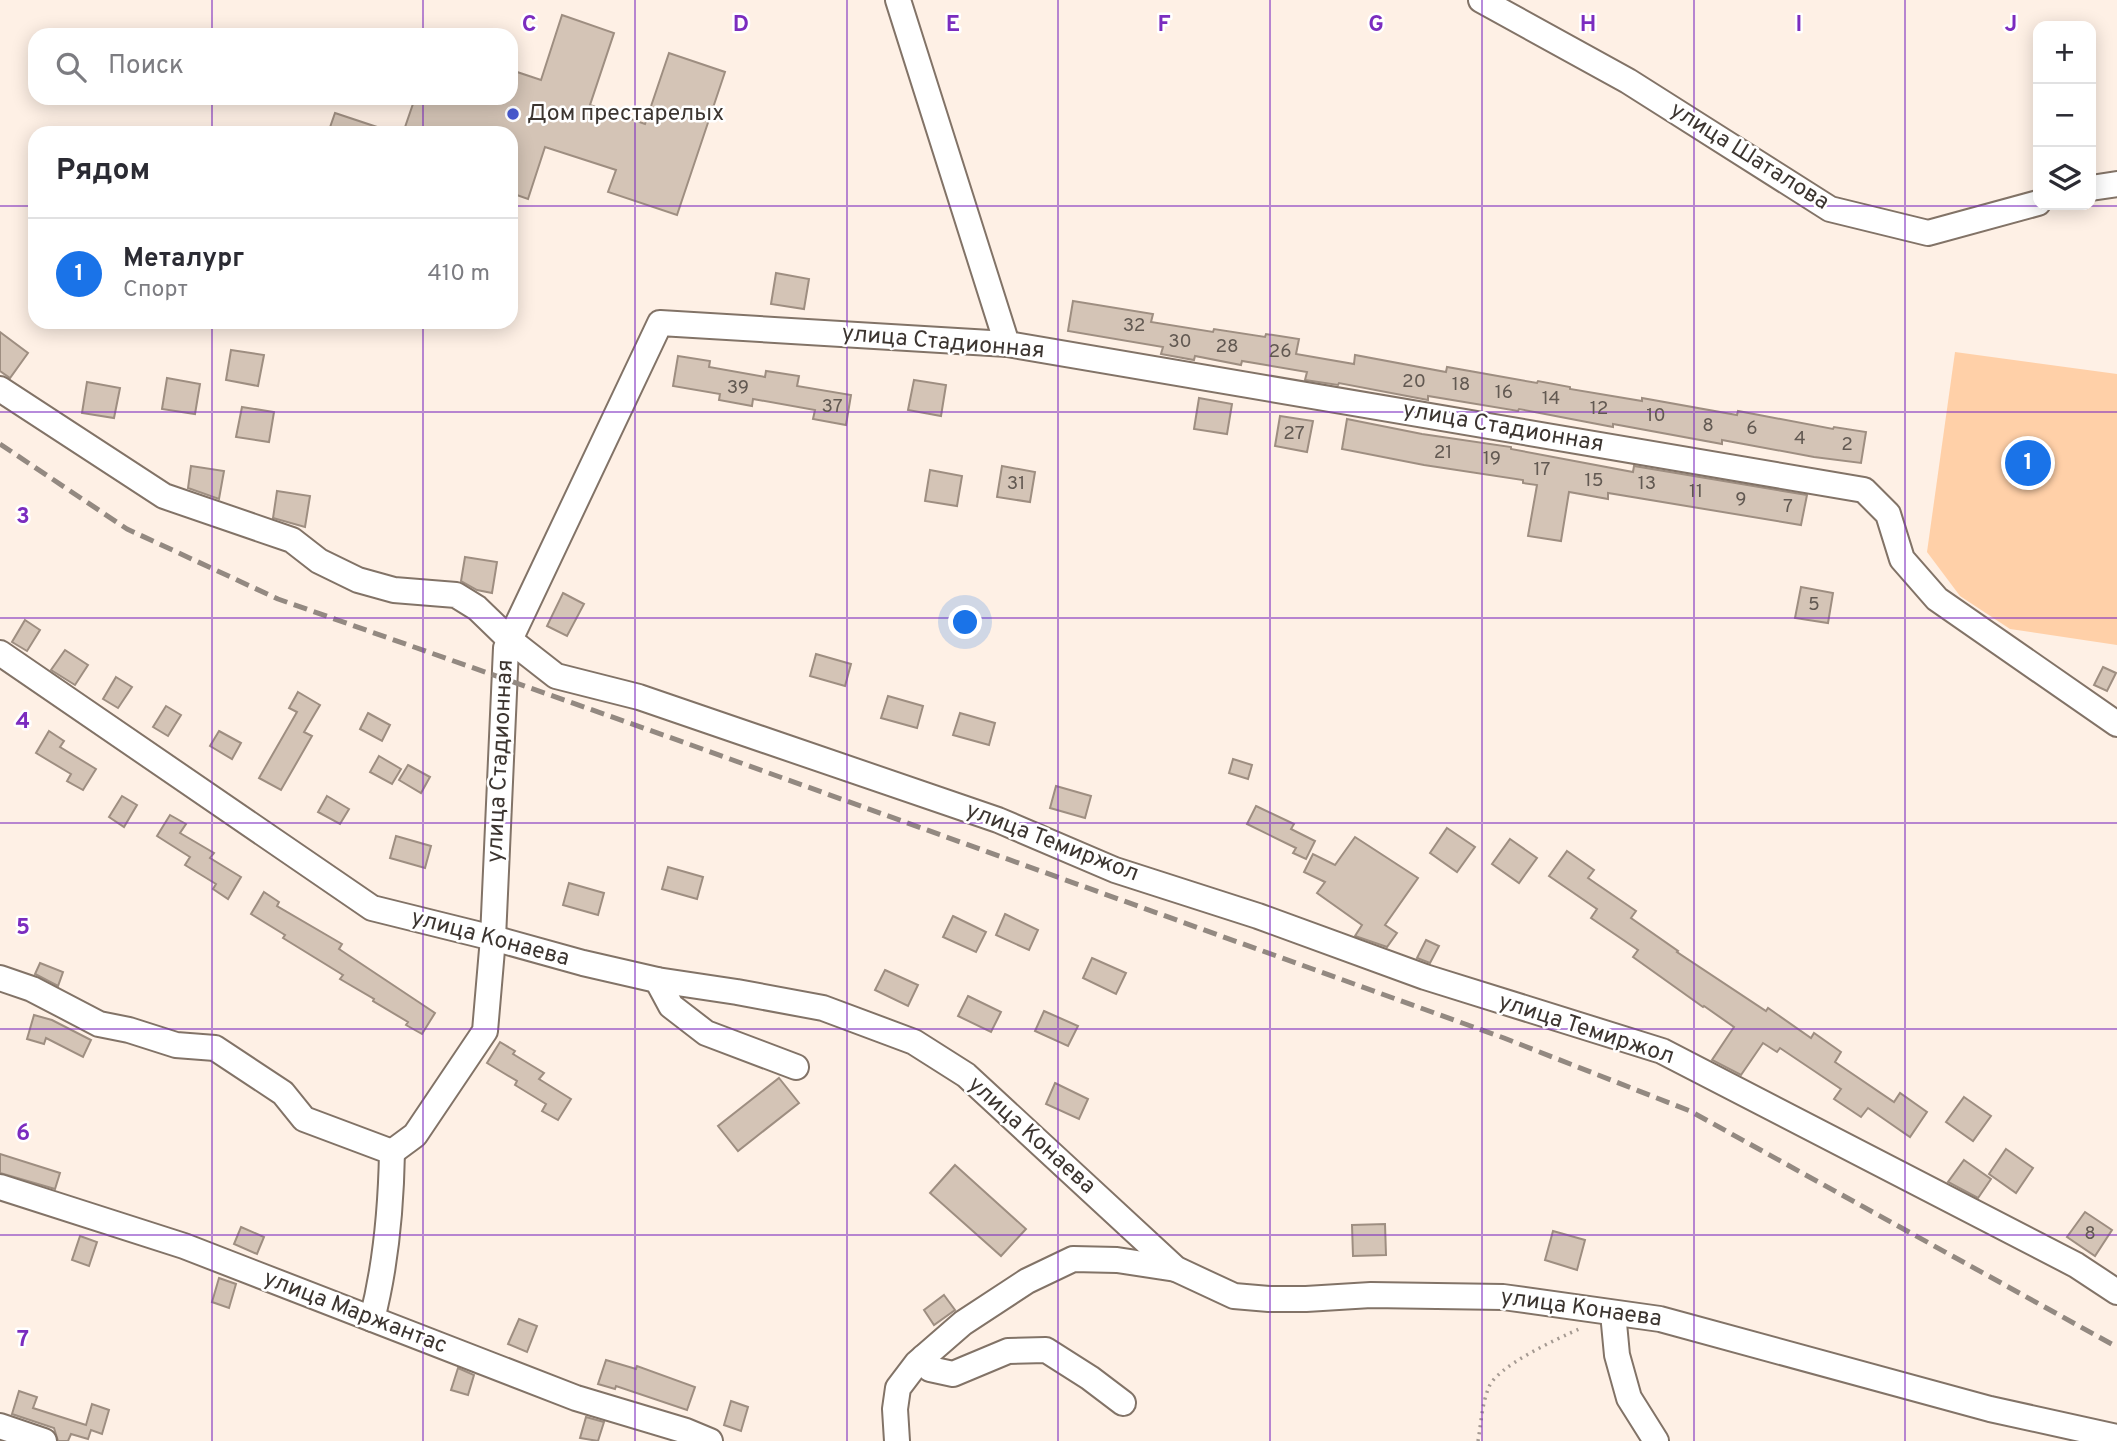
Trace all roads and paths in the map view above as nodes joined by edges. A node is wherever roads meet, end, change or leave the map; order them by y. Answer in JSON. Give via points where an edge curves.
{"nodes":[{"id":1,"x":898,"y":0,"type":"edge"},
{"id":2,"x":1481,"y":0,"type":"edge"},
{"id":3,"x":2117,"y":184,"type":"edge"},
{"id":4,"x":2096,"y":187,"type":"edge"},
{"id":5,"x":2033,"y":204,"type":"edge"},
{"id":6,"x":1007,"y":344,"type":"junction"},
{"id":7,"x":0,"y":389,"type":"edge"},
{"id":8,"x":510,"y":640,"type":"junction"},
{"id":9,"x":0,"y":653,"type":"edge"},
{"id":10,"x":2117,"y":724,"type":"edge"},
{"id":11,"x":493,"y":938,"type":"junction"},
{"id":12,"x":0,"y":978,"type":"edge"},
{"id":13,"x":657,"y":980,"type":"junction"},
{"id":14,"x":796,"y":1067,"type":"dead end"},
{"id":15,"x":392,"y":1152,"type":"junction"},
{"id":16,"x":0,"y":1187,"type":"edge"},
{"id":17,"x":1176,"y":1269,"type":"junction"},
{"id":18,"x":2117,"y":1292,"type":"edge"},
{"id":19,"x":1613,"y":1313,"type":"junction"},
{"id":20,"x":372,"y":1319,"type":"junction"},
{"id":21,"x":1581,"y":1328,"type":"dead end"},
{"id":22,"x":924,"y":1357,"type":"junction"},
{"id":23,"x":1123,"y":1403,"type":"dead end"},
{"id":24,"x":0,"y":1426,"type":"edge"},
{"id":25,"x":2117,"y":1437,"type":"edge"},
{"id":26,"x":44,"y":1441,"type":"edge"},
{"id":27,"x":710,"y":1441,"type":"edge"},
{"id":28,"x":897,"y":1441,"type":"edge"},
{"id":29,"x":1478,"y":1441,"type":"edge"},
{"id":30,"x":1656,"y":1441,"type":"edge"}],
"edges":[{"from":1,"to":6,"type":"street"},
{"from":2,"to":5,"type":"street","name":"улица Шаталова","via":[[1628,81],[1830,209],[1928,233]]},
{"from":3,"to":4,"type":"street"},
{"from":6,"to":8,"type":"street","name":"улица Стадионная","via":[[660,323]]},
{"from":6,"to":10,"type":"street","name":"улица Стадионная","via":[[1864,490],[1888,514],[1902,559],[1937,599]]},
{"from":7,"to":8,"type":"street","name":"улица Темиржол","via":[[164,496],[292,540],[319,561],[358,580],[394,590],[456,595]]},
{"from":8,"to":11,"type":"street","name":"улица Стадионная","via":[[506,648]]},
{"from":8,"to":18,"type":"street","name":"улица Темиржол","via":[[556,676],[652,701],[998,820],[1115,870],[1425,977],[1662,1051],[2076,1265]]},
{"from":9,"to":11,"type":"street","name":"улица Конаева","via":[[372,908]]},
{"from":11,"to":13,"type":"street","name":"улица Конаева"},
{"from":11,"to":15,"type":"street","name":"улица Стадионная","via":[[485,1031],[415,1135]]},
{"from":12,"to":15,"type":"street","via":[[32,989],[99,1024],[176,1045],[215,1048],[283,1093],[304,1119]]},
{"from":13,"to":14,"type":"street","via":[[671,1006],[706,1033]]},
{"from":13,"to":17,"type":"street","name":"улица Конаева","via":[[823,1008],[914,1042],[966,1075]]},
{"from":15,"to":20,"type":"street","via":[[381,1283]]},
{"from":16,"to":20,"type":"street","name":"улица Маржантас","via":[[184,1246]]},
{"from":17,"to":19,"type":"street","name":"улица Конаева","via":[[1234,1296],[1306,1300],[1371,1294],[1503,1297]]},
{"from":17,"to":22,"type":"street","via":[[1073,1259],[984,1309]]},
{"from":19,"to":25,"type":"street","name":"улица Конаева","via":[[1661,1319],[1990,1409]]},
{"from":19,"to":30,"type":"street","via":[[1617,1355],[1629,1398]]},
{"from":20,"to":27,"type":"street","name":"улица Маржантас","via":[[576,1398]]},
{"from":21,"to":29,"type":"path","via":[[1497,1374],[1489,1387]]},
{"from":22,"to":23,"type":"street","via":[[930,1369],[953,1374],[1008,1351],[1046,1350]]},
{"from":22,"to":28,"type":"street","via":[[898,1388]]},
{"from":24,"to":26,"type":"street"}]}
